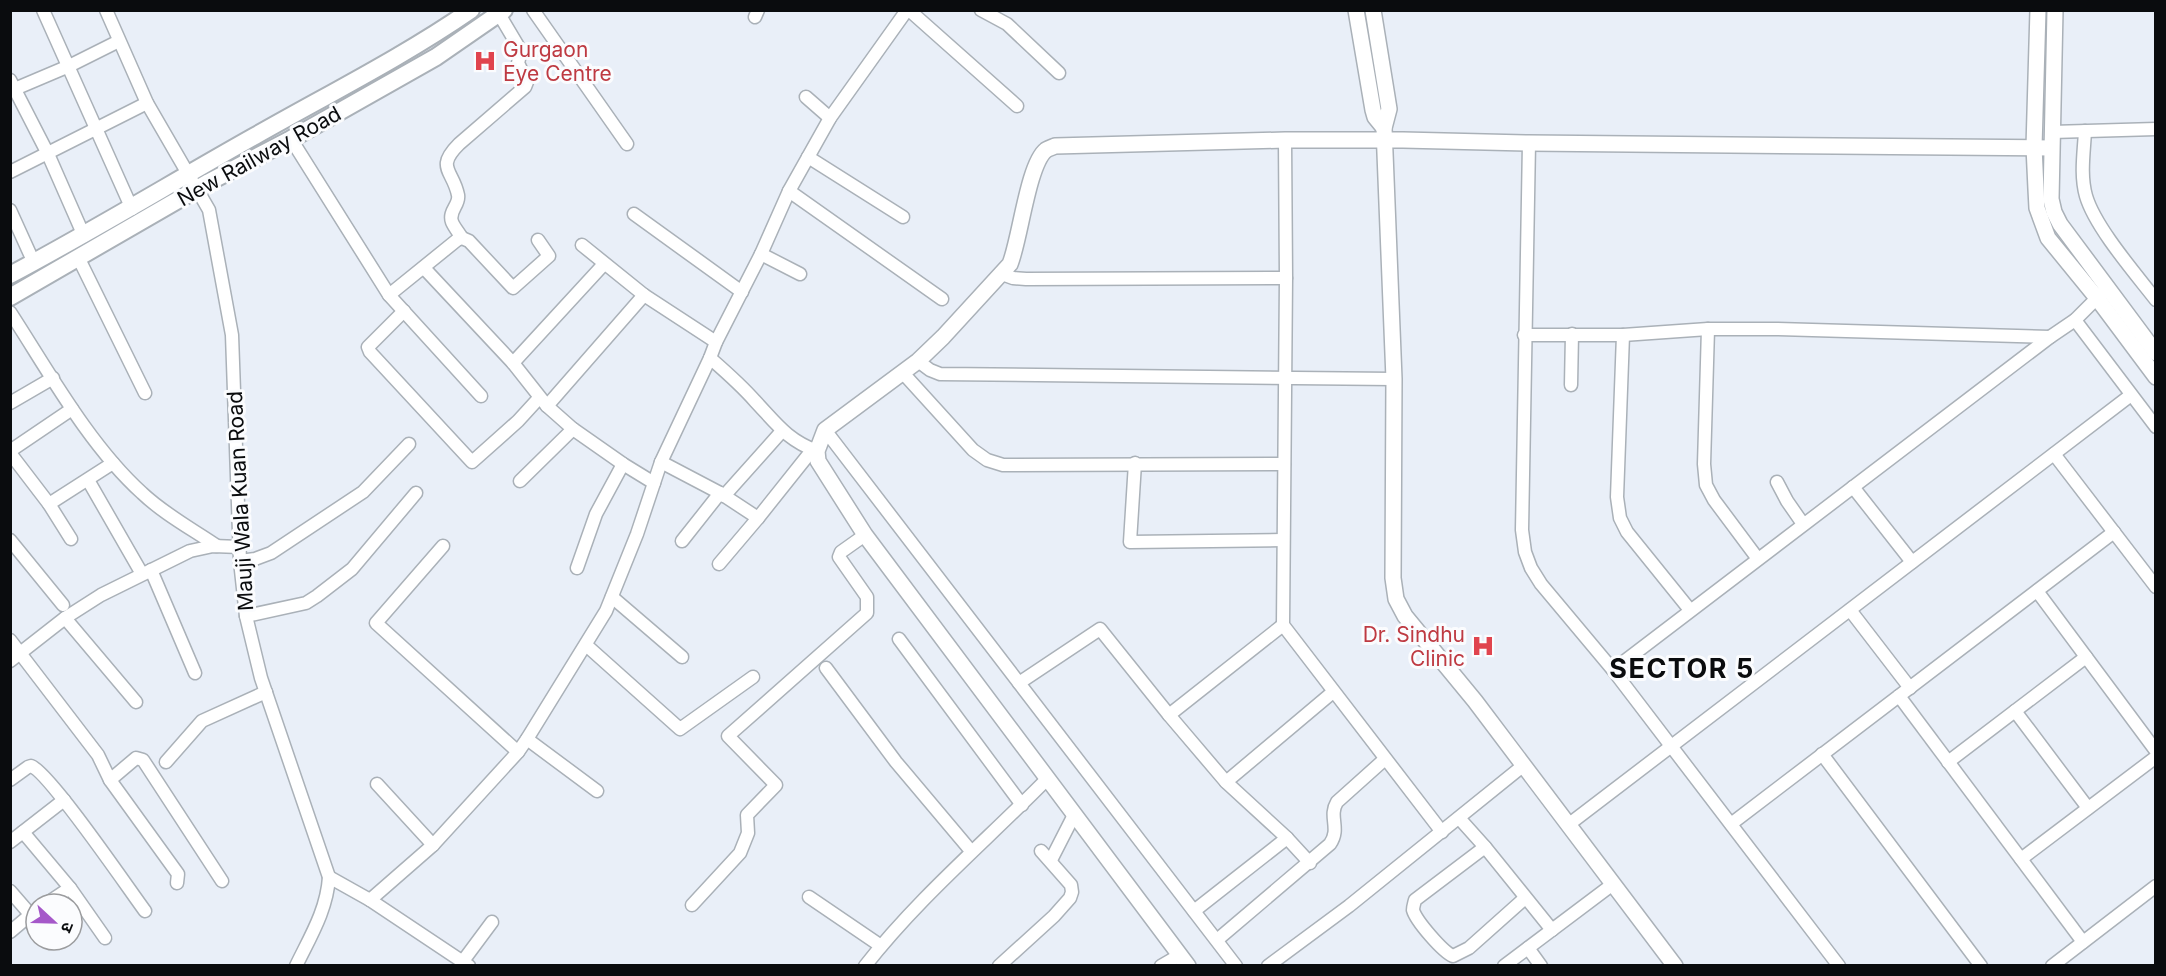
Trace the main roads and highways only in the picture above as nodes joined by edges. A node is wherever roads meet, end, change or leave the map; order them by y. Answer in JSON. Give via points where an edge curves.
{"nodes":[{"id":1,"x":471,"y":10,"type":"edge"},
{"id":2,"x":501,"y":12,"type":"edge"},
{"id":3,"x":219,"y":156,"type":"junction"},
{"id":4,"x":228,"y":171,"type":"junction"},
{"id":5,"x":10,"y":275,"type":"edge"},
{"id":6,"x":10,"y":297,"type":"edge"}],
"edges":[{"from":1,"to":3,"type":"main road","name":"New Railway Road"},
{"from":2,"to":4,"type":"main road","name":"New Railway Road","via":[[436,57]]},
{"from":3,"to":4,"type":"main road"},
{"from":3,"to":5,"type":"main road","name":"New Railway Road","via":[[132,209]]},
{"from":4,"to":6,"type":"main road","name":"New Railway Road"}]}
